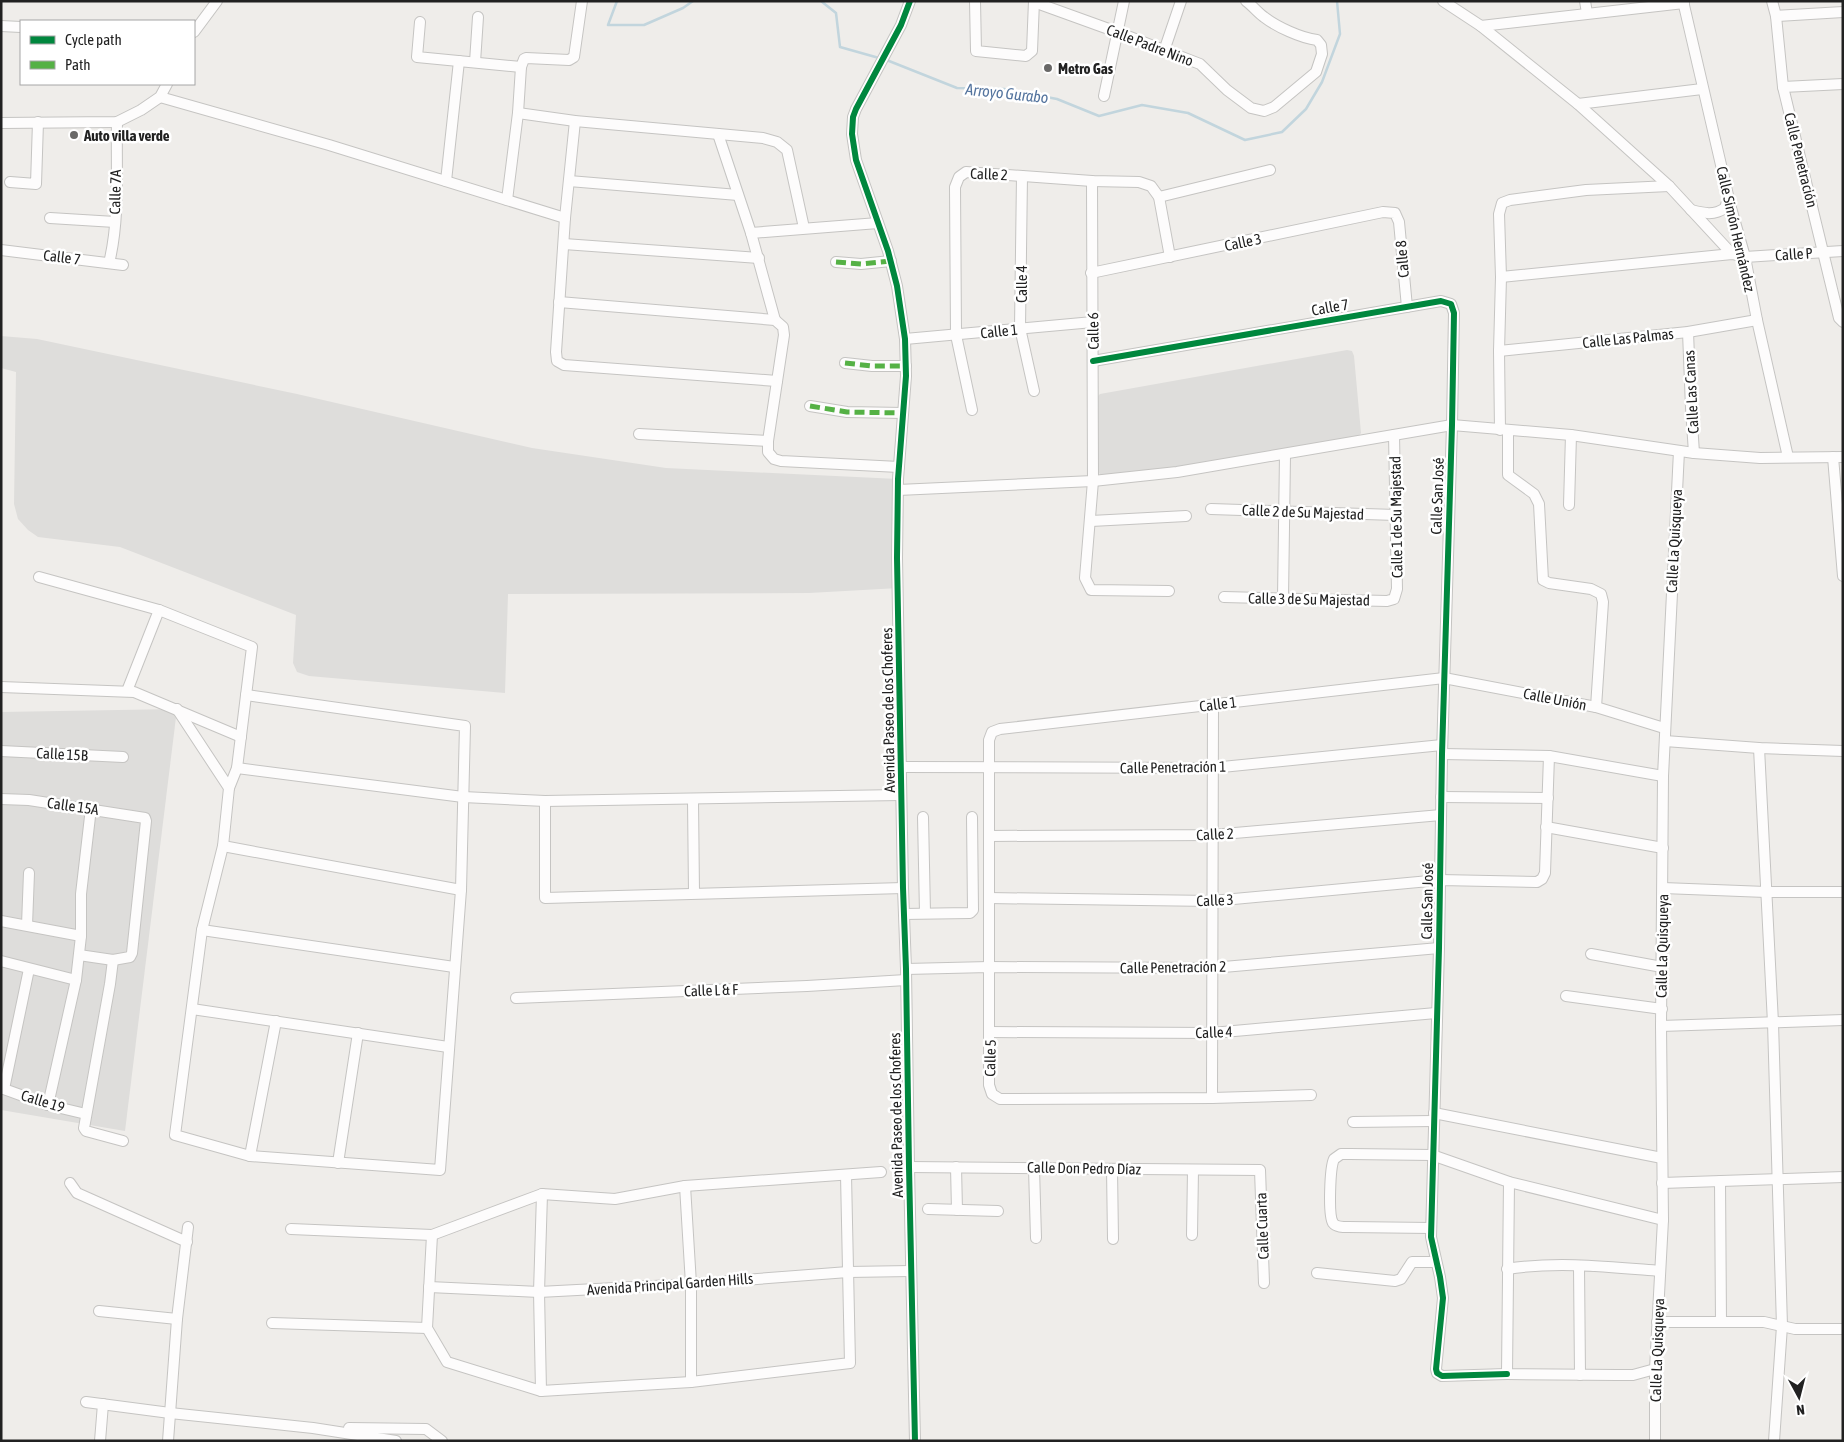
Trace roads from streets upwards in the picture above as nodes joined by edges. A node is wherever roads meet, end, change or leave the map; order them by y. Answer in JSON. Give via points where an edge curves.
{"nodes":[{"id":1,"x":217,"y":1,"type":"edge"},
{"id":2,"x":582,"y":1,"type":"edge"},
{"id":3,"x":910,"y":1,"type":"edge"},
{"id":4,"x":975,"y":1,"type":"edge"},
{"id":5,"x":1124,"y":1,"type":"edge"},
{"id":6,"x":1181,"y":1,"type":"edge"},
{"id":7,"x":1246,"y":1,"type":"edge"},
{"id":8,"x":1443,"y":1,"type":"edge"},
{"id":9,"x":1586,"y":1,"type":"edge"},
{"id":10,"x":1772,"y":1,"type":"edge"},
{"id":11,"x":1034,"y":2,"type":"edge"},
{"id":12,"x":1683,"y":2,"type":"edge"},
{"id":13,"x":1260,"y":5,"type":"edge"},
{"id":14,"x":1843,"y":12,"type":"edge"},
{"id":15,"x":1587,"y":14,"type":"junction"},
{"id":16,"x":1776,"y":16,"type":"junction"},
{"id":17,"x":478,"y":18,"type":"dead end"},
{"id":18,"x":420,"y":22,"type":"dead end"},
{"id":19,"x":1,"y":26,"type":"edge"},
{"id":20,"x":1481,"y":26,"type":"junction"},
{"id":21,"x":20,"y":27,"type":"edge"},
{"id":22,"x":195,"y":31,"type":"edge"},
{"id":23,"x":1117,"y":32,"type":"junction"},
{"id":24,"x":1164,"y":51,"type":"junction"},
{"id":25,"x":459,"y":61,"type":"junction"},
{"id":26,"x":475,"y":62,"type":"junction"},
{"id":27,"x":521,"y":67,"type":"junction"},
{"id":28,"x":1843,"y":84,"type":"edge"},
{"id":29,"x":166,"y":85,"type":"edge"},
{"id":30,"x":1784,"y":87,"type":"junction"},
{"id":31,"x":1702,"y":89,"type":"junction"},
{"id":32,"x":1104,"y":96,"type":"dead end"},
{"id":33,"x":160,"y":97,"type":"junction"},
{"id":34,"x":1578,"y":104,"type":"junction"},
{"id":35,"x":518,"y":113,"type":"junction"},
{"id":36,"x":575,"y":121,"type":"junction"},
{"id":37,"x":38,"y":122,"type":"junction"},
{"id":38,"x":116,"y":122,"type":"junction"},
{"id":39,"x":1,"y":123,"type":"edge"},
{"id":40,"x":718,"y":134,"type":"junction"},
{"id":41,"x":1270,"y":170,"type":"dead end"},
{"id":42,"x":1022,"y":176,"type":"junction"},
{"id":43,"x":446,"y":181,"type":"junction"},
{"id":44,"x":1092,"y":181,"type":"junction"},
{"id":45,"x":10,"y":182,"type":"dead end"},
{"id":46,"x":569,"y":182,"type":"junction"},
{"id":47,"x":1669,"y":186,"type":"junction"},
{"id":48,"x":738,"y":195,"type":"junction"},
{"id":49,"x":1159,"y":197,"type":"junction"},
{"id":50,"x":1728,"y":198,"type":"junction"},
{"id":51,"x":508,"y":200,"type":"junction"},
{"id":52,"x":1690,"y":209,"type":"junction"},
{"id":53,"x":1395,"y":212,"type":"joint"},
{"id":54,"x":50,"y":218,"type":"dead end"},
{"id":55,"x":565,"y":218,"type":"junction"},
{"id":56,"x":115,"y":222,"type":"junction"},
{"id":57,"x":878,"y":223,"type":"junction"},
{"id":58,"x":804,"y":228,"type":"junction"},
{"id":59,"x":751,"y":232,"type":"junction"},
{"id":60,"x":564,"y":244,"type":"junction"},
{"id":61,"x":1,"y":250,"type":"edge"},
{"id":62,"x":1843,"y":251,"type":"edge"},
{"id":63,"x":1823,"y":252,"type":"junction"},
{"id":64,"x":1732,"y":254,"type":"junction"},
{"id":65,"x":1170,"y":257,"type":"junction"},
{"id":66,"x":759,"y":258,"type":"junction"},
{"id":67,"x":1745,"y":258,"type":"junction"},
{"id":68,"x":891,"y":261,"type":"junction"},
{"id":69,"x":836,"y":262,"type":"dead end"},
{"id":70,"x":109,"y":263,"type":"junction"},
{"id":71,"x":124,"y":264,"type":"dead end"},
{"id":72,"x":1091,"y":273,"type":"junction"},
{"id":73,"x":1502,"y":277,"type":"junction"},
{"id":74,"x":560,"y":302,"type":"junction"},
{"id":75,"x":1407,"y":307,"type":"junction"},
{"id":76,"x":775,"y":320,"type":"junction"},
{"id":77,"x":1756,"y":320,"type":"junction"},
{"id":78,"x":1841,"y":320,"type":"edge"},
{"id":79,"x":1093,"y":322,"type":"junction"},
{"id":80,"x":1020,"y":328,"type":"junction"},
{"id":81,"x":1688,"y":332,"type":"junction"},
{"id":82,"x":956,"y":335,"type":"junction"},
{"id":83,"x":905,"y":339,"type":"junction"},
{"id":84,"x":1499,"y":351,"type":"junction"},
{"id":85,"x":1093,"y":361,"type":"junction"},
{"id":86,"x":845,"y":363,"type":"dead end"},
{"id":87,"x":906,"y":366,"type":"junction"},
{"id":88,"x":777,"y":381,"type":"junction"},
{"id":89,"x":1034,"y":391,"type":"dead end"},
{"id":90,"x":810,"y":406,"type":"dead end"},
{"id":91,"x":972,"y":410,"type":"dead end"},
{"id":92,"x":903,"y":413,"type":"junction"},
{"id":93,"x":1452,"y":425,"type":"junction"},
{"id":94,"x":1504,"y":431,"type":"junction"},
{"id":95,"x":639,"y":434,"type":"dead end"},
{"id":96,"x":1394,"y":435,"type":"junction"},
{"id":97,"x":1571,"y":435,"type":"junction"},
{"id":98,"x":768,"y":441,"type":"junction"},
{"id":99,"x":1679,"y":451,"type":"junction"},
{"id":100,"x":1694,"y":452,"type":"junction"},
{"id":101,"x":1285,"y":455,"type":"junction"},
{"id":102,"x":1788,"y":457,"type":"junction"},
{"id":103,"x":1838,"y":457,"type":"edge"},
{"id":104,"x":899,"y":467,"type":"junction"},
{"id":105,"x":1093,"y":481,"type":"junction"},
{"id":106,"x":898,"y":490,"type":"junction"},
{"id":107,"x":1569,"y":505,"type":"dead end"},
{"id":108,"x":1211,"y":509,"type":"dead end"},
{"id":109,"x":1284,"y":511,"type":"junction"},
{"id":110,"x":1396,"y":515,"type":"junction"},
{"id":111,"x":1186,"y":516,"type":"dead end"},
{"id":112,"x":1090,"y":521,"type":"junction"},
{"id":113,"x":1842,"y":570,"type":"edge"},
{"id":114,"x":1843,"y":576,"type":"edge"},
{"id":115,"x":38,"y":577,"type":"dead end"},
{"id":116,"x":1169,"y":591,"type":"dead end"},
{"id":117,"x":1224,"y":597,"type":"dead end"},
{"id":118,"x":1283,"y":598,"type":"junction"},
{"id":119,"x":1394,"y":599,"type":"joint"},
{"id":120,"x":159,"y":610,"type":"junction"},
{"id":121,"x":1444,"y":678,"type":"junction"},
{"id":122,"x":1,"y":687,"type":"edge"},
{"id":123,"x":127,"y":691,"type":"junction"},
{"id":124,"x":246,"y":695,"type":"junction"},
{"id":125,"x":1213,"y":704,"type":"junction"},
{"id":126,"x":1596,"y":706,"type":"junction"},
{"id":127,"x":177,"y":709,"type":"junction"},
{"id":128,"x":1664,"y":728,"type":"junction"},
{"id":129,"x":992,"y":732,"type":"joint"},
{"id":130,"x":241,"y":737,"type":"junction"},
{"id":131,"x":1665,"y":741,"type":"junction"},
{"id":132,"x":1759,"y":748,"type":"junction"},
{"id":133,"x":1442,"y":749,"type":"junction"},
{"id":134,"x":1,"y":751,"type":"edge"},
{"id":135,"x":1843,"y":751,"type":"edge"},
{"id":136,"x":1549,"y":756,"type":"junction"},
{"id":137,"x":123,"y":757,"type":"dead end"},
{"id":138,"x":902,"y":767,"type":"junction"},
{"id":139,"x":237,"y":768,"type":"junction"},
{"id":140,"x":990,"y":768,"type":"junction"},
{"id":141,"x":1212,"y":768,"type":"junction"},
{"id":142,"x":1663,"y":776,"type":"junction"},
{"id":143,"x":229,"y":788,"type":"junction"},
{"id":144,"x":901,"y":795,"type":"junction"},
{"id":145,"x":463,"y":796,"type":"junction"},
{"id":146,"x":1441,"y":797,"type":"junction"},
{"id":147,"x":1548,"y":798,"type":"junction"},
{"id":148,"x":1,"y":799,"type":"edge"},
{"id":149,"x":693,"y":800,"type":"junction"},
{"id":150,"x":545,"y":801,"type":"junction"},
{"id":151,"x":91,"y":808,"type":"junction"},
{"id":152,"x":1440,"y":816,"type":"junction"},
{"id":153,"x":923,"y":817,"type":"dead end"},
{"id":154,"x":972,"y":817,"type":"dead end"},
{"id":155,"x":1546,"y":827,"type":"junction"},
{"id":156,"x":1212,"y":835,"type":"junction"},
{"id":157,"x":989,"y":836,"type":"junction"},
{"id":158,"x":223,"y":846,"type":"junction"},
{"id":159,"x":1663,"y":848,"type":"junction"},
{"id":160,"x":29,"y":873,"type":"dead end"},
{"id":161,"x":1440,"y":880,"type":"junction"},
{"id":162,"x":903,"y":888,"type":"junction"},
{"id":163,"x":1663,"y":888,"type":"junction"},
{"id":164,"x":460,"y":890,"type":"junction"},
{"id":165,"x":1766,"y":892,"type":"junction"},
{"id":166,"x":1843,"y":892,"type":"edge"},
{"id":167,"x":694,"y":893,"type":"junction"},
{"id":168,"x":989,"y":898,"type":"junction"},
{"id":169,"x":1212,"y":901,"type":"junction"},
{"id":170,"x":924,"y":913,"type":"junction"},
{"id":171,"x":904,"y":914,"type":"junction"},
{"id":172,"x":1,"y":920,"type":"edge"},
{"id":173,"x":27,"y":926,"type":"junction"},
{"id":174,"x":202,"y":930,"type":"junction"},
{"id":175,"x":81,"y":936,"type":"junction"},
{"id":176,"x":1439,"y":948,"type":"junction"},
{"id":177,"x":1591,"y":954,"type":"dead end"},
{"id":178,"x":79,"y":955,"type":"junction"},
{"id":179,"x":113,"y":960,"type":"junction"},
{"id":180,"x":1,"y":961,"type":"edge"},
{"id":181,"x":454,"y":967,"type":"junction"},
{"id":182,"x":989,"y":967,"type":"junction"},
{"id":183,"x":1662,"y":967,"type":"junction"},
{"id":184,"x":906,"y":968,"type":"junction"},
{"id":185,"x":1212,"y":968,"type":"junction"},
{"id":186,"x":29,"y":969,"type":"junction"},
{"id":187,"x":76,"y":980,"type":"junction"},
{"id":188,"x":906,"y":980,"type":"junction"},
{"id":189,"x":1566,"y":996,"type":"dead end"},
{"id":190,"x":516,"y":998,"type":"dead end"},
{"id":191,"x":192,"y":1008,"type":"junction"},
{"id":192,"x":1662,"y":1009,"type":"junction"},
{"id":193,"x":1436,"y":1013,"type":"junction"},
{"id":194,"x":1843,"y":1020,"type":"edge"},
{"id":195,"x":276,"y":1021,"type":"junction"},
{"id":196,"x":1773,"y":1023,"type":"junction"},
{"id":197,"x":1661,"y":1026,"type":"junction"},
{"id":198,"x":990,"y":1032,"type":"junction"},
{"id":199,"x":1212,"y":1033,"type":"junction"},
{"id":200,"x":358,"y":1034,"type":"junction"},
{"id":201,"x":448,"y":1047,"type":"junction"},
{"id":202,"x":3,"y":1088,"type":"edge"},
{"id":203,"x":1311,"y":1095,"type":"dead end"},
{"id":204,"x":1212,"y":1098,"type":"junction"},
{"id":205,"x":48,"y":1105,"type":"junction"},
{"id":206,"x":86,"y":1114,"type":"junction"},
{"id":207,"x":1433,"y":1117,"type":"junction"},
{"id":208,"x":1353,"y":1122,"type":"dead end"},
{"id":209,"x":123,"y":1141,"type":"dead end"},
{"id":210,"x":1432,"y":1155,"type":"junction"},
{"id":211,"x":250,"y":1156,"type":"junction"},
{"id":212,"x":1662,"y":1158,"type":"junction"},
{"id":213,"x":338,"y":1163,"type":"junction"},
{"id":214,"x":909,"y":1167,"type":"junction"},
{"id":215,"x":956,"y":1167,"type":"junction"},
{"id":216,"x":1034,"y":1168,"type":"junction"},
{"id":217,"x":1112,"y":1169,"type":"junction"},
{"id":218,"x":1193,"y":1170,"type":"junction"},
{"id":219,"x":1260,"y":1170,"type":"joint"},
{"id":220,"x":881,"y":1172,"type":"dead end"},
{"id":221,"x":846,"y":1175,"type":"junction"},
{"id":222,"x":1843,"y":1177,"type":"edge"},
{"id":223,"x":1779,"y":1179,"type":"junction"},
{"id":224,"x":1720,"y":1181,"type":"junction"},
{"id":225,"x":1508,"y":1182,"type":"junction"},
{"id":226,"x":70,"y":1183,"type":"dead end"},
{"id":227,"x":1662,"y":1183,"type":"junction"},
{"id":228,"x":685,"y":1186,"type":"junction"},
{"id":229,"x":542,"y":1194,"type":"junction"},
{"id":230,"x":928,"y":1209,"type":"dead end"},
{"id":231,"x":957,"y":1210,"type":"junction"},
{"id":232,"x":998,"y":1211,"type":"dead end"},
{"id":233,"x":1663,"y":1220,"type":"junction"},
{"id":234,"x":188,"y":1227,"type":"dead end"},
{"id":235,"x":1431,"y":1228,"type":"junction"},
{"id":236,"x":291,"y":1229,"type":"dead end"},
{"id":237,"x":432,"y":1235,"type":"junction"},
{"id":238,"x":1192,"y":1235,"type":"dead end"},
{"id":239,"x":1036,"y":1238,"type":"dead end"},
{"id":240,"x":1113,"y":1238,"type":"dead end"},
{"id":241,"x":187,"y":1242,"type":"junction"},
{"id":242,"x":1436,"y":1262,"type":"junction"},
{"id":243,"x":1579,"y":1267,"type":"junction"},
{"id":244,"x":1507,"y":1269,"type":"junction"},
{"id":245,"x":911,"y":1271,"type":"junction"},
{"id":246,"x":1660,"y":1271,"type":"junction"},
{"id":247,"x":848,"y":1272,"type":"junction"},
{"id":248,"x":1317,"y":1273,"type":"dead end"},
{"id":249,"x":1264,"y":1283,"type":"dead end"},
{"id":250,"x":691,"y":1284,"type":"junction"},
{"id":251,"x":429,"y":1287,"type":"junction"},
{"id":252,"x":539,"y":1292,"type":"junction"},
{"id":253,"x":99,"y":1311,"type":"dead end"},
{"id":254,"x":177,"y":1319,"type":"junction"},
{"id":255,"x":1657,"y":1322,"type":"junction"},
{"id":256,"x":1721,"y":1322,"type":"junction"},
{"id":257,"x":272,"y":1323,"type":"dead end"},
{"id":258,"x":1782,"y":1326,"type":"junction"},
{"id":259,"x":427,"y":1328,"type":"junction"},
{"id":260,"x":1843,"y":1329,"type":"edge"},
{"id":261,"x":1655,"y":1369,"type":"junction"},
{"id":262,"x":1507,"y":1374,"type":"junction"},
{"id":263,"x":1580,"y":1375,"type":"junction"},
{"id":264,"x":692,"y":1382,"type":"junction"},
{"id":265,"x":541,"y":1391,"type":"junction"},
{"id":266,"x":86,"y":1402,"type":"dead end"},
{"id":267,"x":103,"y":1404,"type":"junction"},
{"id":268,"x":170,"y":1413,"type":"junction"},
{"id":269,"x":313,"y":1428,"type":"junction"},
{"id":270,"x":100,"y":1441,"type":"edge"},
{"id":271,"x":168,"y":1441,"type":"edge"},
{"id":272,"x":396,"y":1441,"type":"edge"},
{"id":273,"x":442,"y":1441,"type":"edge"},
{"id":274,"x":915,"y":1441,"type":"edge"},
{"id":275,"x":1655,"y":1441,"type":"edge"},
{"id":276,"x":1774,"y":1441,"type":"edge"}],
"edges":[{"from":1,"to":22,"type":"street"},
{"from":2,"to":27,"type":"street","via":[[574,57],[569,60],[526,58]]},
{"from":3,"to":57,"type":"street","name":"Avenida Paseo de los Choferes","via":[[901,26],[853,117],[856,160]]},
{"from":4,"to":11,"type":"street","via":[[976,50],[1026,56],[1032,50]]},
{"from":5,"to":23,"type":"street"},
{"from":6,"to":24,"type":"street"},
{"from":7,"to":13,"type":"street"},
{"from":8,"to":20,"type":"street"},
{"from":9,"to":15,"type":"street"},
{"from":10,"to":16,"type":"street","name":"Calle Penetración"},
{"from":11,"to":23,"type":"street","name":"Calle Padre Nino"},
{"from":12,"to":15,"type":"street"},
{"from":12,"to":31,"type":"street","name":"Calle Simón Hernández"},
{"from":13,"to":24,"type":"street","name":"Calle Padre Nino","via":[[1263,17],[1290,32],[1317,40],[1321,45],[1322,54],[1316,72],[1274,107],[1264,111],[1251,108],[1200,64]]},
{"from":14,"to":16,"type":"street"},
{"from":15,"to":20,"type":"street"},
{"from":16,"to":30,"type":"street","name":"Calle Penetración"},
{"from":17,"to":26,"type":"street"},
{"from":18,"to":25,"type":"street","via":[[417,57]]},
{"from":19,"to":21,"type":"street"},
{"from":20,"to":34,"type":"street"},
{"from":23,"to":24,"type":"street","name":"Calle Padre Nino"},
{"from":23,"to":32,"type":"street"},
{"from":25,"to":26,"type":"street"},
{"from":25,"to":43,"type":"street"},
{"from":26,"to":27,"type":"street"},
{"from":27,"to":35,"type":"street"},
{"from":28,"to":30,"type":"street"},
{"from":29,"to":33,"type":"street"},
{"from":30,"to":63,"type":"street","name":"Calle Penetración"},
{"from":31,"to":34,"type":"street"},
{"from":31,"to":50,"type":"street","name":"Calle Simón Hernández"},
{"from":33,"to":38,"type":"street"},
{"from":33,"to":43,"type":"street"},
{"from":34,"to":47,"type":"street"},
{"from":35,"to":36,"type":"street"},
{"from":35,"to":51,"type":"street"},
{"from":36,"to":40,"type":"street"},
{"from":36,"to":46,"type":"street"},
{"from":37,"to":38,"type":"street"},
{"from":37,"to":39,"type":"street"},
{"from":37,"to":45,"type":"street","via":[[36,184]]},
{"from":38,"to":56,"type":"street","name":"Calle 7A"},
{"from":40,"to":48,"type":"street"},
{"from":40,"to":58,"type":"street","via":[[763,138],[778,142],[787,150]]},
{"from":41,"to":49,"type":"street"},
{"from":42,"to":44,"type":"street","name":"Calle 2"},
{"from":42,"to":80,"type":"street","name":"Calle 4"},
{"from":42,"to":82,"type":"street","name":"Calle 2","via":[[966,172],[959,177],[955,187]]},
{"from":43,"to":51,"type":"street"},
{"from":44,"to":49,"type":"street","name":"Calle 2","via":[[1139,182],[1151,186]]},
{"from":44,"to":72,"type":"street","name":"Calle 6"},
{"from":46,"to":48,"type":"street"},
{"from":46,"to":55,"type":"street"},
{"from":47,"to":52,"type":"street"},
{"from":47,"to":73,"type":"street","via":[[1586,190],[1502,203],[1499,214]]},
{"from":48,"to":59,"type":"street"},
{"from":49,"to":65,"type":"street"},
{"from":50,"to":52,"type":"street","via":[[1725,208],[1718,212],[1706,214]]},
{"from":50,"to":67,"type":"street","name":"Calle Simón Hernández"},
{"from":51,"to":55,"type":"street"},
{"from":52,"to":64,"type":"street"},
{"from":53,"to":65,"type":"street","name":"Calle 3"},
{"from":53,"to":75,"type":"street","name":"Calle 8","via":[[1399,222]]},
{"from":54,"to":56,"type":"street"},
{"from":55,"to":60,"type":"street"},
{"from":56,"to":70,"type":"street","name":"Calle 7A"},
{"from":57,"to":58,"type":"street"},
{"from":57,"to":68,"type":"street","name":"Avenida Paseo de los Choferes"},
{"from":58,"to":59,"type":"street"},
{"from":59,"to":66,"type":"street"},
{"from":60,"to":66,"type":"street"},
{"from":60,"to":74,"type":"street"},
{"from":61,"to":70,"type":"street","name":"Calle 7"},
{"from":62,"to":63,"type":"street","name":"Calle P"},
{"from":63,"to":67,"type":"street","name":"Calle P"},
{"from":63,"to":78,"type":"street","name":"Calle Penetración"},
{"from":64,"to":67,"type":"street"},
{"from":64,"to":73,"type":"street"},
{"from":65,"to":72,"type":"street","name":"Calle 3"},
{"from":66,"to":76,"type":"street"},
{"from":67,"to":77,"type":"street","name":"Calle Simón Hernández"},
{"from":68,"to":69,"type":"street"},
{"from":68,"to":83,"type":"street","name":"Avenida Paseo de los Choferes"},
{"from":70,"to":71,"type":"street","name":"Calle 7"},
{"from":72,"to":79,"type":"street","name":"Calle 6"},
{"from":73,"to":84,"type":"street"},
{"from":74,"to":76,"type":"street"},
{"from":74,"to":88,"type":"street","via":[[556,352],[557,360],[564,365]]},
{"from":75,"to":85,"type":"street","name":"Calle 7"},
{"from":75,"to":93,"type":"street","name":"Calle 7","via":[[1441,301],[1451,304],[1454,313]]},
{"from":76,"to":88,"type":"street","via":[[783,327],[784,335]]},
{"from":77,"to":81,"type":"street","name":"Calle Las Palmas"},
{"from":77,"to":102,"type":"street","name":"Calle Simón Hernández"},
{"from":79,"to":80,"type":"street","name":"Calle 1"},
{"from":79,"to":85,"type":"street","name":"Calle 6"},
{"from":80,"to":82,"type":"street","name":"Calle 1"},
{"from":80,"to":89,"type":"street","name":"Calle 4"},
{"from":81,"to":84,"type":"street","name":"Calle Las Palmas"},
{"from":81,"to":100,"type":"street","name":"Calle Las Canas"},
{"from":82,"to":83,"type":"street","name":"Calle 1"},
{"from":82,"to":91,"type":"street","name":"Calle 2"},
{"from":83,"to":87,"type":"street","name":"Avenida Paseo de los Choferes"},
{"from":84,"to":94,"type":"street"},
{"from":85,"to":105,"type":"street","name":"Calle 6"},
{"from":86,"to":87,"type":"street"},
{"from":87,"to":92,"type":"street","name":"Avenida Paseo de los Choferes"},
{"from":88,"to":98,"type":"street"},
{"from":90,"to":92,"type":"street","via":[[847,412]]},
{"from":92,"to":104,"type":"street","name":"Avenida Paseo de los Choferes"},
{"from":93,"to":94,"type":"street"},
{"from":93,"to":96,"type":"street"},
{"from":93,"to":121,"type":"street","name":"Calle San José"},
{"from":94,"to":97,"type":"street"},
{"from":94,"to":126,"type":"street","via":[[1508,475],[1534,494],[1539,504],[1543,580],[1591,588],[1601,594]]},
{"from":95,"to":98,"type":"street"},
{"from":96,"to":101,"type":"street"},
{"from":96,"to":110,"type":"street","name":"Calle 1 de Su Majestad"},
{"from":97,"to":99,"type":"street"},
{"from":97,"to":107,"type":"street"},
{"from":98,"to":104,"type":"street","via":[[768,452],[781,461]]},
{"from":99,"to":100,"type":"street"},
{"from":99,"to":128,"type":"street","name":"Calle La Quisqueya"},
{"from":100,"to":102,"type":"street"},
{"from":101,"to":105,"type":"street"},
{"from":101,"to":109,"type":"street"},
{"from":102,"to":103,"type":"street"},
{"from":103,"to":113,"type":"street"},
{"from":104,"to":106,"type":"street","name":"Avenida Paseo de los Choferes"},
{"from":105,"to":106,"type":"street"},
{"from":105,"to":112,"type":"street","name":"Calle 6"},
{"from":106,"to":138,"type":"street","name":"Avenida Paseo de los Choferes"},
{"from":108,"to":109,"type":"street","name":"Calle 2 de Su Majestad"},
{"from":109,"to":110,"type":"street","name":"Calle 2 de Su Majestad"},
{"from":109,"to":118,"type":"street"},
{"from":110,"to":119,"type":"street","name":"Calle 1 de Su Majestad","via":[[1397,588]]},
{"from":111,"to":112,"type":"street"},
{"from":112,"to":116,"type":"street","name":"Calle 6","via":[[1085,578],[1090,590]]},
{"from":113,"to":114,"type":"street"},
{"from":115,"to":120,"type":"street"},
{"from":117,"to":118,"type":"street","name":"Calle 3 de Su Majestad"},
{"from":118,"to":119,"type":"street","name":"Calle 3 de Su Majestad"},
{"from":120,"to":123,"type":"street"},
{"from":120,"to":124,"type":"street","via":[[252,647]]},
{"from":121,"to":125,"type":"street","name":"Calle 1"},
{"from":121,"to":126,"type":"street","name":"Calle Unión"},
{"from":121,"to":133,"type":"street","name":"Calle San José"},
{"from":122,"to":123,"type":"street"},
{"from":123,"to":127,"type":"street"},
{"from":124,"to":130,"type":"street"},
{"from":124,"to":145,"type":"street","via":[[466,726]]},
{"from":125,"to":129,"type":"street","name":"Calle 1"},
{"from":125,"to":141,"type":"street"},
{"from":126,"to":128,"type":"street","name":"Calle Unión"},
{"from":127,"to":130,"type":"street"},
{"from":127,"to":143,"type":"street"},
{"from":128,"to":131,"type":"street","name":"Calle La Quisqueya"},
{"from":129,"to":140,"type":"street","name":"Calle 5","via":[[989,740]]},
{"from":130,"to":139,"type":"street"},
{"from":131,"to":132,"type":"street"},
{"from":131,"to":142,"type":"street","name":"Calle La Quisqueya"},
{"from":132,"to":135,"type":"street"},
{"from":132,"to":165,"type":"street"},
{"from":133,"to":136,"type":"street","name":"Calle Penetración 1"},
{"from":133,"to":141,"type":"street","name":"Calle Penetración 1"},
{"from":133,"to":146,"type":"street","name":"Calle San José"},
{"from":134,"to":137,"type":"street","name":"Calle 15B"},
{"from":136,"to":142,"type":"street","name":"Calle Penetración 1"},
{"from":136,"to":147,"type":"street","name":"Calle 3"},
{"from":138,"to":140,"type":"street","name":"Calle Penetración 1"},
{"from":138,"to":144,"type":"street","name":"Avenida Paseo de los Choferes"},
{"from":139,"to":143,"type":"street"},
{"from":139,"to":145,"type":"street"},
{"from":140,"to":141,"type":"street","name":"Calle Penetración 1"},
{"from":140,"to":157,"type":"street","name":"Calle 5"},
{"from":141,"to":156,"type":"street"},
{"from":142,"to":159,"type":"street","name":"Calle La Quisqueya"},
{"from":143,"to":158,"type":"street"},
{"from":144,"to":149,"type":"street"},
{"from":144,"to":162,"type":"street","name":"Avenida Paseo de los Choferes"},
{"from":145,"to":150,"type":"street"},
{"from":145,"to":164,"type":"street"},
{"from":146,"to":147,"type":"street"},
{"from":146,"to":152,"type":"street","name":"Calle San José"},
{"from":147,"to":155,"type":"street","name":"Calle 3"},
{"from":148,"to":151,"type":"street","name":"Calle 15A"},
{"from":149,"to":150,"type":"street"},
{"from":149,"to":167,"type":"street"},
{"from":150,"to":167,"type":"street","via":[[545,898]]},
{"from":151,"to":175,"type":"street","via":[[81,894]]},
{"from":151,"to":179,"type":"street","name":"Calle 15A","via":[[145,818],[146,821],[132,953],[126,960]]},
{"from":152,"to":156,"type":"street","name":"Calle 2"},
{"from":152,"to":161,"type":"street","name":"Calle San José"},
{"from":153,"to":170,"type":"street"},
{"from":154,"to":170,"type":"street","via":[[972,910],[967,914]]},
{"from":155,"to":159,"type":"street"},
{"from":155,"to":161,"type":"street","name":"Calle 3","via":[[1545,873],[1537,882]]},
{"from":156,"to":157,"type":"street","name":"Calle 2"},
{"from":156,"to":169,"type":"street"},
{"from":157,"to":168,"type":"street","name":"Calle 5"},
{"from":158,"to":164,"type":"street"},
{"from":158,"to":174,"type":"street"},
{"from":159,"to":163,"type":"street","name":"Calle La Quisqueya"},
{"from":160,"to":173,"type":"street"},
{"from":161,"to":169,"type":"street","name":"Calle 3"},
{"from":161,"to":176,"type":"street","name":"Calle San José"},
{"from":162,"to":167,"type":"street"},
{"from":162,"to":171,"type":"street","name":"Avenida Paseo de los Choferes"},
{"from":163,"to":165,"type":"street"},
{"from":163,"to":183,"type":"street","name":"Calle La Quisqueya"},
{"from":164,"to":181,"type":"street"},
{"from":165,"to":166,"type":"street"},
{"from":165,"to":196,"type":"street"},
{"from":168,"to":169,"type":"street","name":"Calle 3"},
{"from":168,"to":182,"type":"street","name":"Calle 5"},
{"from":169,"to":185,"type":"street"},
{"from":170,"to":171,"type":"street"},
{"from":171,"to":184,"type":"street","name":"Avenida Paseo de los Choferes"},
{"from":172,"to":173,"type":"street"},
{"from":173,"to":175,"type":"street"},
{"from":174,"to":181,"type":"street"},
{"from":174,"to":191,"type":"street"},
{"from":175,"to":178,"type":"street"},
{"from":176,"to":185,"type":"street","name":"Calle Penetración 2"},
{"from":176,"to":193,"type":"street","name":"Calle San José"},
{"from":177,"to":183,"type":"street"},
{"from":178,"to":179,"type":"street"},
{"from":178,"to":187,"type":"street"},
{"from":179,"to":206,"type":"street"},
{"from":180,"to":186,"type":"street"},
{"from":181,"to":201,"type":"street"},
{"from":182,"to":184,"type":"street","name":"Calle Penetración 2"},
{"from":182,"to":185,"type":"street","name":"Calle Penetración 2"},
{"from":182,"to":198,"type":"street","name":"Calle 5"},
{"from":183,"to":192,"type":"street","name":"Calle La Quisqueya"},
{"from":184,"to":188,"type":"street","name":"Avenida Paseo de los Choferes"},
{"from":185,"to":199,"type":"street"},
{"from":186,"to":187,"type":"street"},
{"from":186,"to":202,"type":"street"},
{"from":187,"to":205,"type":"street"},
{"from":188,"to":190,"type":"street","name":"Calle L & F"},
{"from":188,"to":214,"type":"street","name":"Avenida Paseo de los Choferes"},
{"from":189,"to":192,"type":"street"},
{"from":191,"to":195,"type":"street"},
{"from":191,"to":211,"type":"street","via":[[175,1135]]},
{"from":192,"to":197,"type":"street","name":"Calle La Quisqueya"},
{"from":193,"to":199,"type":"street","name":"Calle 4"},
{"from":193,"to":207,"type":"street","name":"Calle San José"},
{"from":194,"to":196,"type":"street"},
{"from":195,"to":200,"type":"street"},
{"from":195,"to":211,"type":"street"},
{"from":196,"to":197,"type":"street"},
{"from":196,"to":223,"type":"street"},
{"from":197,"to":212,"type":"street","name":"Calle La Quisqueya"},
{"from":198,"to":199,"type":"street","name":"Calle 4"},
{"from":198,"to":204,"type":"street","name":"Calle 5","via":[[989,1085],[992,1094],[1000,1099]]},
{"from":199,"to":204,"type":"street"},
{"from":200,"to":201,"type":"street"},
{"from":200,"to":213,"type":"street"},
{"from":201,"to":213,"type":"street","via":[[440,1170]]},
{"from":202,"to":205,"type":"street","name":"Calle 19"},
{"from":203,"to":204,"type":"street","name":"Calle 5"},
{"from":205,"to":206,"type":"street","name":"Calle 19"},
{"from":206,"to":209,"type":"street","via":[[86,1131]]},
{"from":207,"to":208,"type":"street"},
{"from":207,"to":210,"type":"street","name":"Calle San José"},
{"from":207,"to":212,"type":"street"},
{"from":210,"to":225,"type":"street"},
{"from":210,"to":235,"type":"street","name":"Calle San José"},
{"from":210,"to":235,"type":"street","via":[[1342,1154],[1334,1159],[1330,1169],[1331,1213],[1336,1226]]},
{"from":211,"to":213,"type":"street"},
{"from":212,"to":227,"type":"street","name":"Calle La Quisqueya"},
{"from":214,"to":215,"type":"street","name":"Calle Don Pedro Díaz"},
{"from":214,"to":245,"type":"street","name":"Avenida Paseo de los Choferes"},
{"from":215,"to":216,"type":"street","name":"Calle Don Pedro Díaz"},
{"from":215,"to":231,"type":"street"},
{"from":216,"to":217,"type":"street","name":"Calle Don Pedro Díaz"},
{"from":216,"to":239,"type":"street"},
{"from":217,"to":218,"type":"street","name":"Calle Don Pedro Díaz"},
{"from":217,"to":240,"type":"street"},
{"from":218,"to":219,"type":"street","name":"Calle Don Pedro Díaz"},
{"from":218,"to":238,"type":"street"},
{"from":219,"to":249,"type":"street","name":"Calle Cuarta"},
{"from":220,"to":221,"type":"street"},
{"from":221,"to":228,"type":"street"},
{"from":221,"to":247,"type":"street"},
{"from":222,"to":223,"type":"street"},
{"from":223,"to":224,"type":"street"},
{"from":223,"to":258,"type":"street"},
{"from":224,"to":227,"type":"street"},
{"from":224,"to":256,"type":"street"},
{"from":225,"to":233,"type":"street"},
{"from":225,"to":244,"type":"street"},
{"from":226,"to":241,"type":"street","via":[[77,1193]]},
{"from":227,"to":233,"type":"street","name":"Calle La Quisqueya"},
{"from":228,"to":229,"type":"street","via":[[615,1199]]},
{"from":228,"to":250,"type":"street"},
{"from":229,"to":237,"type":"street"},
{"from":229,"to":252,"type":"street"},
{"from":230,"to":231,"type":"street"},
{"from":231,"to":232,"type":"street"},
{"from":233,"to":246,"type":"street","name":"Calle La Quisqueya"},
{"from":234,"to":241,"type":"street"},
{"from":235,"to":242,"type":"street","name":"Calle San José"},
{"from":236,"to":237,"type":"street"},
{"from":237,"to":251,"type":"street"},
{"from":241,"to":254,"type":"street"},
{"from":242,"to":248,"type":"street","via":[[1412,1262],[1401,1279],[1395,1281]]},
{"from":242,"to":262,"type":"street","name":"Calle San José","via":[[1443,1298],[1438,1374]]},
{"from":243,"to":244,"type":"street"},
{"from":243,"to":246,"type":"street"},
{"from":243,"to":263,"type":"street"},
{"from":244,"to":262,"type":"street"},
{"from":245,"to":247,"type":"street","name":"Avenida Principal Garden Hills"},
{"from":245,"to":274,"type":"street","name":"Avenida Paseo de los Choferes"},
{"from":246,"to":255,"type":"street","name":"Calle La Quisqueya"},
{"from":247,"to":250,"type":"street","name":"Avenida Principal Garden Hills"},
{"from":247,"to":264,"type":"street","via":[[850,1363]]},
{"from":250,"to":252,"type":"street","name":"Avenida Principal Garden Hills"},
{"from":250,"to":264,"type":"street"},
{"from":251,"to":252,"type":"street","name":"Avenida Principal Garden Hills"},
{"from":251,"to":259,"type":"street"},
{"from":252,"to":265,"type":"street"},
{"from":253,"to":254,"type":"street"},
{"from":254,"to":268,"type":"street"},
{"from":255,"to":256,"type":"street"},
{"from":255,"to":261,"type":"street","name":"Calle La Quisqueya"},
{"from":256,"to":258,"type":"street","via":[[1764,1322]]},
{"from":257,"to":259,"type":"street"},
{"from":258,"to":260,"type":"street","via":[[1811,1330]]},
{"from":258,"to":276,"type":"street"},
{"from":259,"to":265,"type":"street","via":[[447,1362]]},
{"from":261,"to":263,"type":"street","via":[[1632,1374]]},
{"from":261,"to":275,"type":"street","name":"Calle La Quisqueya"},
{"from":262,"to":263,"type":"street"},
{"from":264,"to":265,"type":"street"},
{"from":266,"to":267,"type":"street"},
{"from":267,"to":268,"type":"street"},
{"from":267,"to":270,"type":"street"},
{"from":268,"to":269,"type":"street"},
{"from":268,"to":271,"type":"street"},
{"from":269,"to":272,"type":"street"},
{"from":269,"to":273,"type":"street","via":[[426,1429]]}]}
